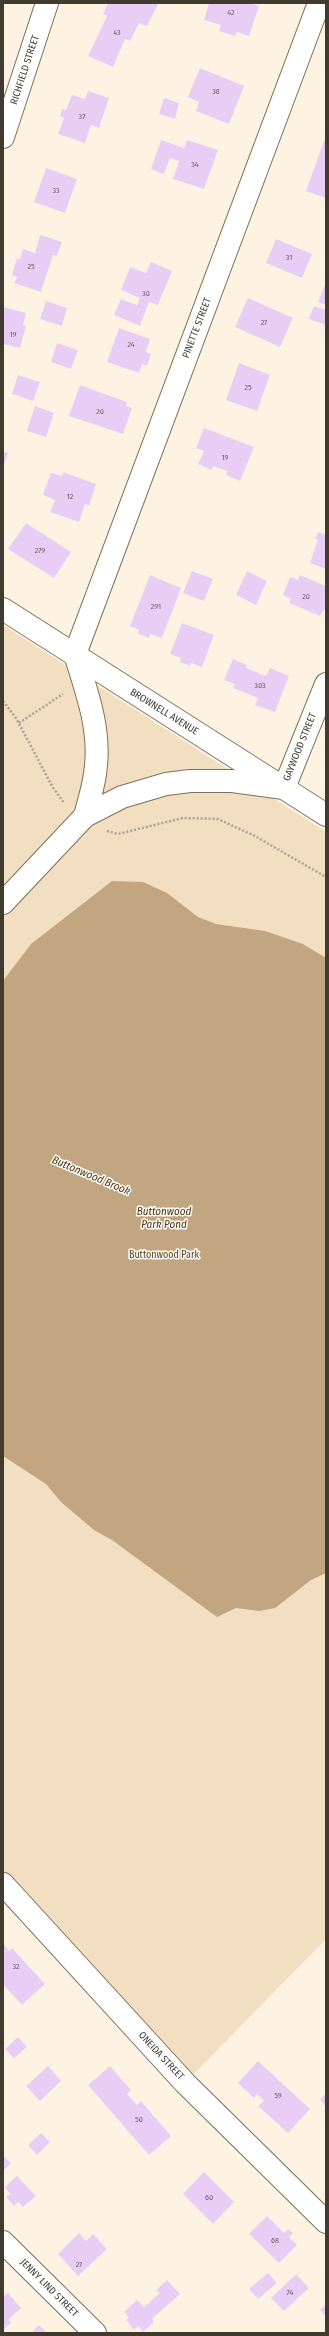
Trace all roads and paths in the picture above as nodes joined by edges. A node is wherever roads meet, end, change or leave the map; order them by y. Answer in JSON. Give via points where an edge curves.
{"nodes":[{"id":1,"x":47,"y":3,"type":"edge"},
{"id":2,"x":319,"y":3,"type":"edge"},
{"id":3,"x":3,"y":137,"type":"edge"},
{"id":4,"x":3,"y":608,"type":"edge"},
{"id":5,"x":75,"y":654,"type":"junction"},
{"id":6,"x":326,"y":684,"type":"edge"},
{"id":7,"x":284,"y":788,"type":"junction"},
{"id":8,"x":326,"y":815,"type":"edge"},
{"id":9,"x":85,"y":816,"type":"junction"},
{"id":10,"x":3,"y":903,"type":"edge"},
{"id":11,"x":3,"y":1884,"type":"edge"},
{"id":12,"x":326,"y":2222,"type":"edge"},
{"id":13,"x":3,"y":2242,"type":"edge"},
{"id":14,"x":95,"y":2333,"type":"edge"}],
"edges":[{"from":1,"to":3,"type":"street","name":"RICHFIELD STREET"},
{"from":2,"to":5,"type":"street","name":"PINETTE STREET"},
{"from":4,"to":5,"type":"street","name":"BROWNELL AVENUE"},
{"from":5,"to":7,"type":"street","name":"BROWNELL AVENUE"},
{"from":5,"to":9,"type":"street","via":[[90,704],[97,741],[97,764]]},
{"from":6,"to":7,"type":"street","name":"GAYWOOD STREET"},
{"from":7,"to":8,"type":"street","name":"BROWNELL AVENUE"},
{"from":7,"to":9,"type":"street","via":[[212,780],[166,784],[122,797]]},
{"from":9,"to":10,"type":"street"},
{"from":11,"to":12,"type":"street","name":"ONEIDA STREET","via":[[185,2083]]},
{"from":13,"to":14,"type":"street","name":"JENNY LIND STREET"}]}
